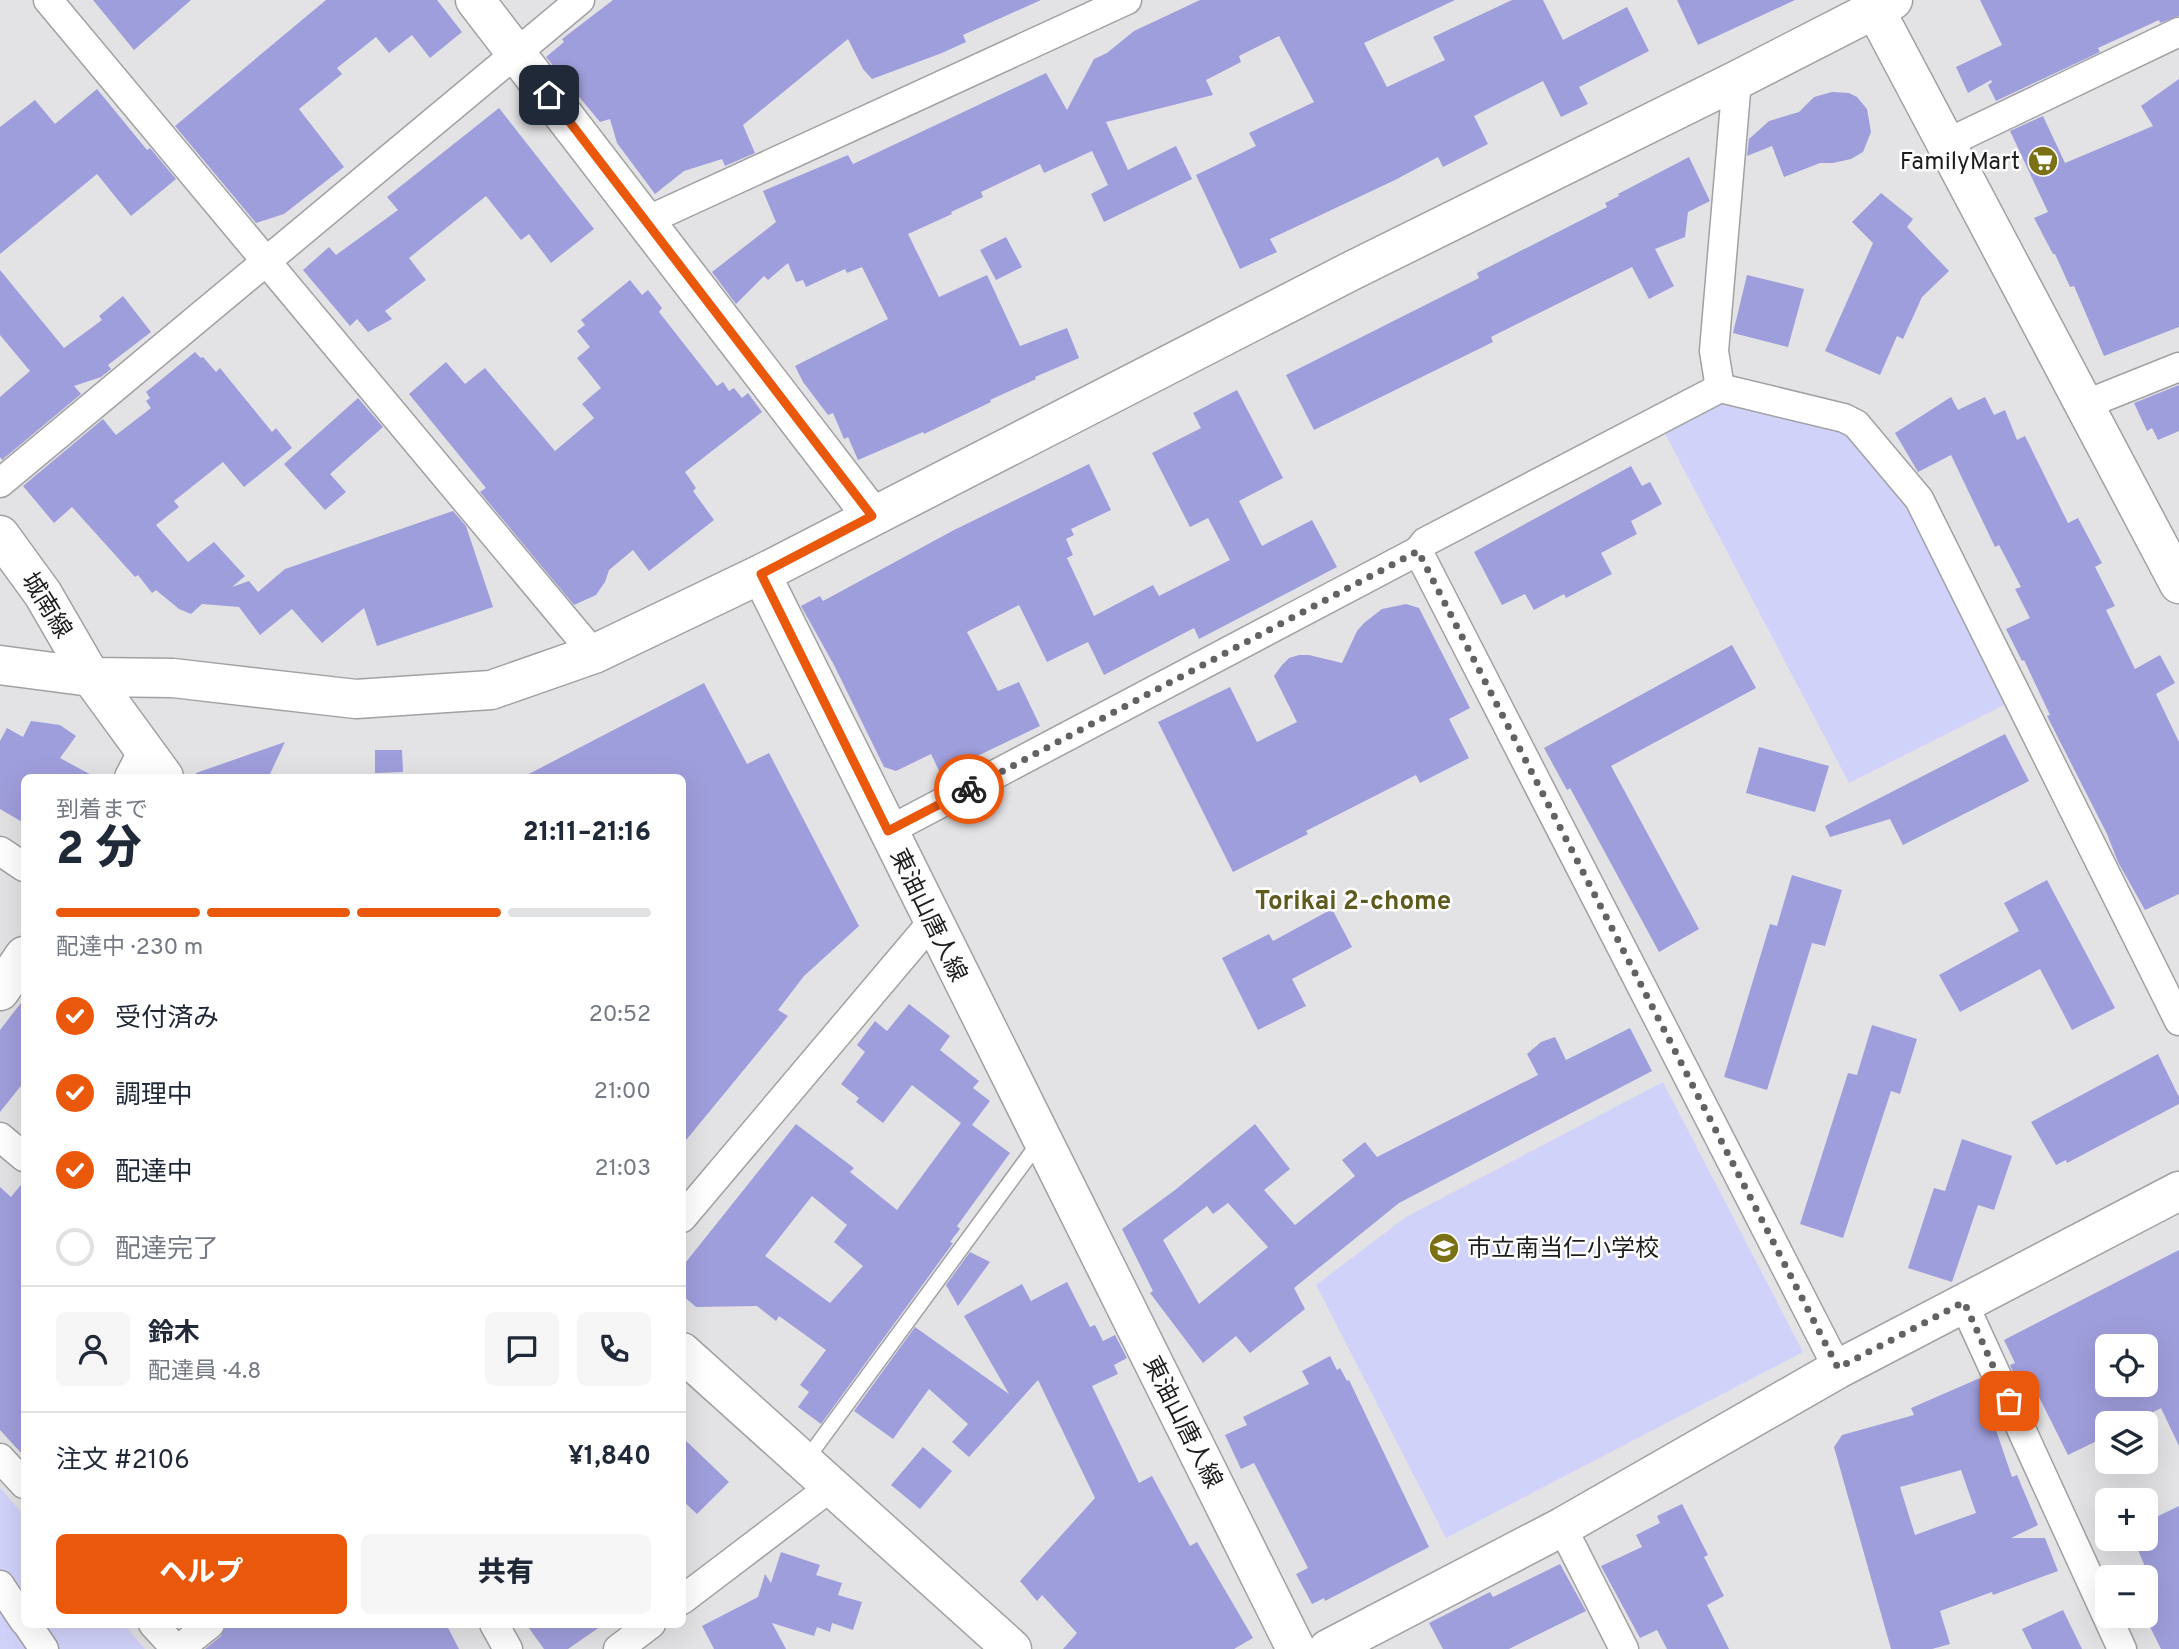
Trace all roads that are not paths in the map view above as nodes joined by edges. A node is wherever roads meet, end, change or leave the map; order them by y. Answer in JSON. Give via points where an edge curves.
{"nodes":[{"id":1,"x":48,"y":0,"type":"edge"},
{"id":2,"x":475,"y":0,"type":"edge"},
{"id":3,"x":580,"y":0,"type":"edge"},
{"id":4,"x":1127,"y":0,"type":"edge"},
{"id":5,"x":1879,"y":3,"type":"edge"},
{"id":6,"x":2179,"y":32,"type":"edge"},
{"id":7,"x":516,"y":53,"type":"junction"},
{"id":8,"x":1737,"y":80,"type":"junction"},
{"id":9,"x":1945,"y":144,"type":"junction"},
{"id":10,"x":646,"y":221,"type":"junction"},
{"id":11,"x":267,"y":261,"type":"junction"},
{"id":12,"x":2179,"y":368,"type":"edge"},
{"id":13,"x":1720,"y":388,"type":"junction"},
{"id":14,"x":2084,"y":405,"type":"junction"},
{"id":15,"x":0,"y":483,"type":"edge"},
{"id":16,"x":872,"y":516,"type":"junction"},
{"id":17,"x":0,"y":534,"type":"edge"},
{"id":18,"x":1418,"y":551,"type":"junction"},
{"id":19,"x":761,"y":574,"type":"junction"},
{"id":20,"x":2179,"y":584,"type":"edge"},
{"id":21,"x":594,"y":654,"type":"junction"},
{"id":22,"x":0,"y":665,"type":"edge"},
{"id":23,"x":90,"y":677,"type":"junction"},
{"id":24,"x":145,"y":767,"type":"edge"},
{"id":25,"x":888,"y":831,"type":"junction"},
{"id":26,"x":0,"y":851,"type":"edge"},
{"id":27,"x":21,"y":865,"type":"edge"},
{"id":28,"x":932,"y":922,"type":"junction"},
{"id":29,"x":21,"y":960,"type":"edge"},
{"id":30,"x":0,"y":991,"type":"edge"},
{"id":31,"x":2179,"y":1021,"type":"edge"},
{"id":32,"x":0,"y":1137,"type":"edge"},
{"id":33,"x":1041,"y":1139,"type":"junction"},
{"id":34,"x":21,"y":1154,"type":"edge"},
{"id":35,"x":2179,"y":1191,"type":"edge"},
{"id":36,"x":686,"y":1214,"type":"edge"},
{"id":37,"x":1964,"y":1302,"type":"junction"},
{"id":38,"x":686,"y":1356,"type":"edge"},
{"id":39,"x":1838,"y":1368,"type":"junction"},
{"id":40,"x":0,"y":1458,"type":"edge"},
{"id":41,"x":819,"y":1474,"type":"junction"},
{"id":42,"x":21,"y":1482,"type":"edge"},
{"id":43,"x":1562,"y":1527,"type":"junction"},
{"id":44,"x":0,"y":1585,"type":"edge"},
{"id":45,"x":686,"y":1596,"type":"edge"},
{"id":46,"x":21,"y":1615,"type":"edge"},
{"id":47,"x":30,"y":1628,"type":"edge"},
{"id":48,"x":157,"y":1628,"type":"edge"},
{"id":49,"x":205,"y":1628,"type":"edge"},
{"id":50,"x":496,"y":1628,"type":"edge"},
{"id":51,"x":646,"y":1628,"type":"edge"},
{"id":52,"x":44,"y":1649,"type":"edge"},
{"id":53,"x":178,"y":1649,"type":"edge"},
{"id":54,"x":508,"y":1649,"type":"edge"},
{"id":55,"x":618,"y":1649,"type":"edge"},
{"id":56,"x":1012,"y":1649,"type":"edge"},
{"id":57,"x":1296,"y":1649,"type":"edge"},
{"id":58,"x":1328,"y":1649,"type":"edge"},
{"id":59,"x":1624,"y":1649,"type":"edge"},
{"id":60,"x":2122,"y":1649,"type":"edge"}],
"edges":[{"from":1,"to":11,"type":"street"},
{"from":2,"to":7,"type":"street"},
{"from":3,"to":7,"type":"street"},
{"from":4,"to":10,"type":"street"},
{"from":5,"to":8,"type":"street"},
{"from":5,"to":9,"type":"street"},
{"from":6,"to":9,"type":"street"},
{"from":7,"to":10,"type":"street"},
{"from":7,"to":11,"type":"street"},
{"from":8,"to":13,"type":"street","via":[[1714,351]]},
{"from":8,"to":16,"type":"street"},
{"from":9,"to":14,"type":"street"},
{"from":10,"to":16,"type":"street"},
{"from":11,"to":15,"type":"street"},
{"from":11,"to":21,"type":"street"},
{"from":12,"to":14,"type":"street"},
{"from":13,"to":18,"type":"street","via":[[1425,542]]},
{"from":13,"to":31,"type":"street","via":[[1856,424],[1919,499]]},
{"from":14,"to":20,"type":"street"},
{"from":16,"to":19,"type":"street"},
{"from":17,"to":23,"type":"street","name":"城南線","via":[[43,594]]},
{"from":18,"to":25,"type":"street"},
{"from":18,"to":39,"type":"street"},
{"from":19,"to":21,"type":"street"},
{"from":19,"to":25,"type":"street","name":"東油山唐人線"},
{"from":21,"to":23,"type":"street","via":[[491,690],[356,699],[173,678]]},
{"from":22,"to":23,"type":"street"},
{"from":23,"to":24,"type":"street","name":"城南線"},
{"from":25,"to":28,"type":"street","name":"東油山唐人線"},
{"from":26,"to":27,"type":"street"},
{"from":28,"to":33,"type":"street","name":"東油山唐人線"},
{"from":28,"to":36,"type":"street"},
{"from":29,"to":30,"type":"street"},
{"from":32,"to":34,"type":"street"},
{"from":33,"to":41,"type":"lane"},
{"from":33,"to":57,"type":"street","name":"東油山唐人線"},
{"from":35,"to":37,"type":"street"},
{"from":37,"to":39,"type":"street"},
{"from":37,"to":60,"type":"street"},
{"from":38,"to":41,"type":"street"},
{"from":39,"to":43,"type":"street"},
{"from":40,"to":42,"type":"street"},
{"from":41,"to":45,"type":"street"},
{"from":41,"to":56,"type":"street"},
{"from":43,"to":58,"type":"street"},
{"from":43,"to":59,"type":"street"},
{"from":44,"to":46,"type":"street"},
{"from":47,"to":52,"type":"street"},
{"from":48,"to":53,"type":"street"},
{"from":49,"to":53,"type":"street"},
{"from":50,"to":54,"type":"street"},
{"from":51,"to":55,"type":"street"}]}
